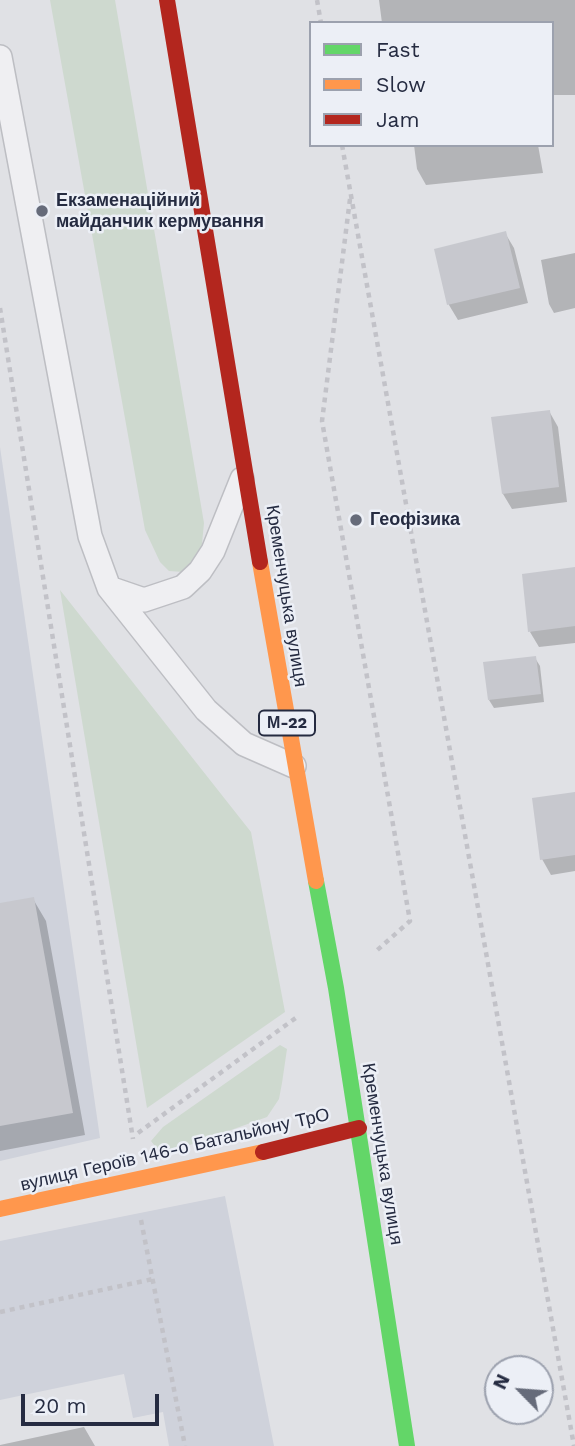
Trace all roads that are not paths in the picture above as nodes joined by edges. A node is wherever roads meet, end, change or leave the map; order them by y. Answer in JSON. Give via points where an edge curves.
{"nodes":[{"id":1,"x":167,"y":0,"type":"edge"},
{"id":2,"x":0,"y":57,"type":"edge"},
{"id":3,"x":246,"y":468,"type":"junction"},
{"id":4,"x":109,"y":587,"type":"junction"},
{"id":5,"x":294,"y":766,"type":"junction"},
{"id":6,"x":359,"y":1128,"type":"junction"},
{"id":7,"x":0,"y":1209,"type":"edge"},
{"id":8,"x":407,"y":1446,"type":"edge"}],
"edges":[{"from":1,"to":3,"type":"main road","name":"Кременчуцька вулиця","number":"М-22"},
{"from":2,"to":4,"type":"lane","via":[[90,536]]},
{"from":3,"to":4,"type":"lane","via":[[213,551],[183,587],[144,600]]},
{"from":3,"to":5,"type":"main road","name":"Кременчуцька вулиця","number":"М-22"},
{"from":4,"to":5,"type":"lane","via":[[206,710],[244,744]]},
{"from":5,"to":6,"type":"main road","name":"Кременчуцька вулиця","number":"М-22"},
{"from":6,"to":7,"type":"main road","name":"вулиця Героїв 146-о Батальйону ТрО"},
{"from":6,"to":8,"type":"main road","name":"Кременчуцька вулиця","number":"М-22"}]}
